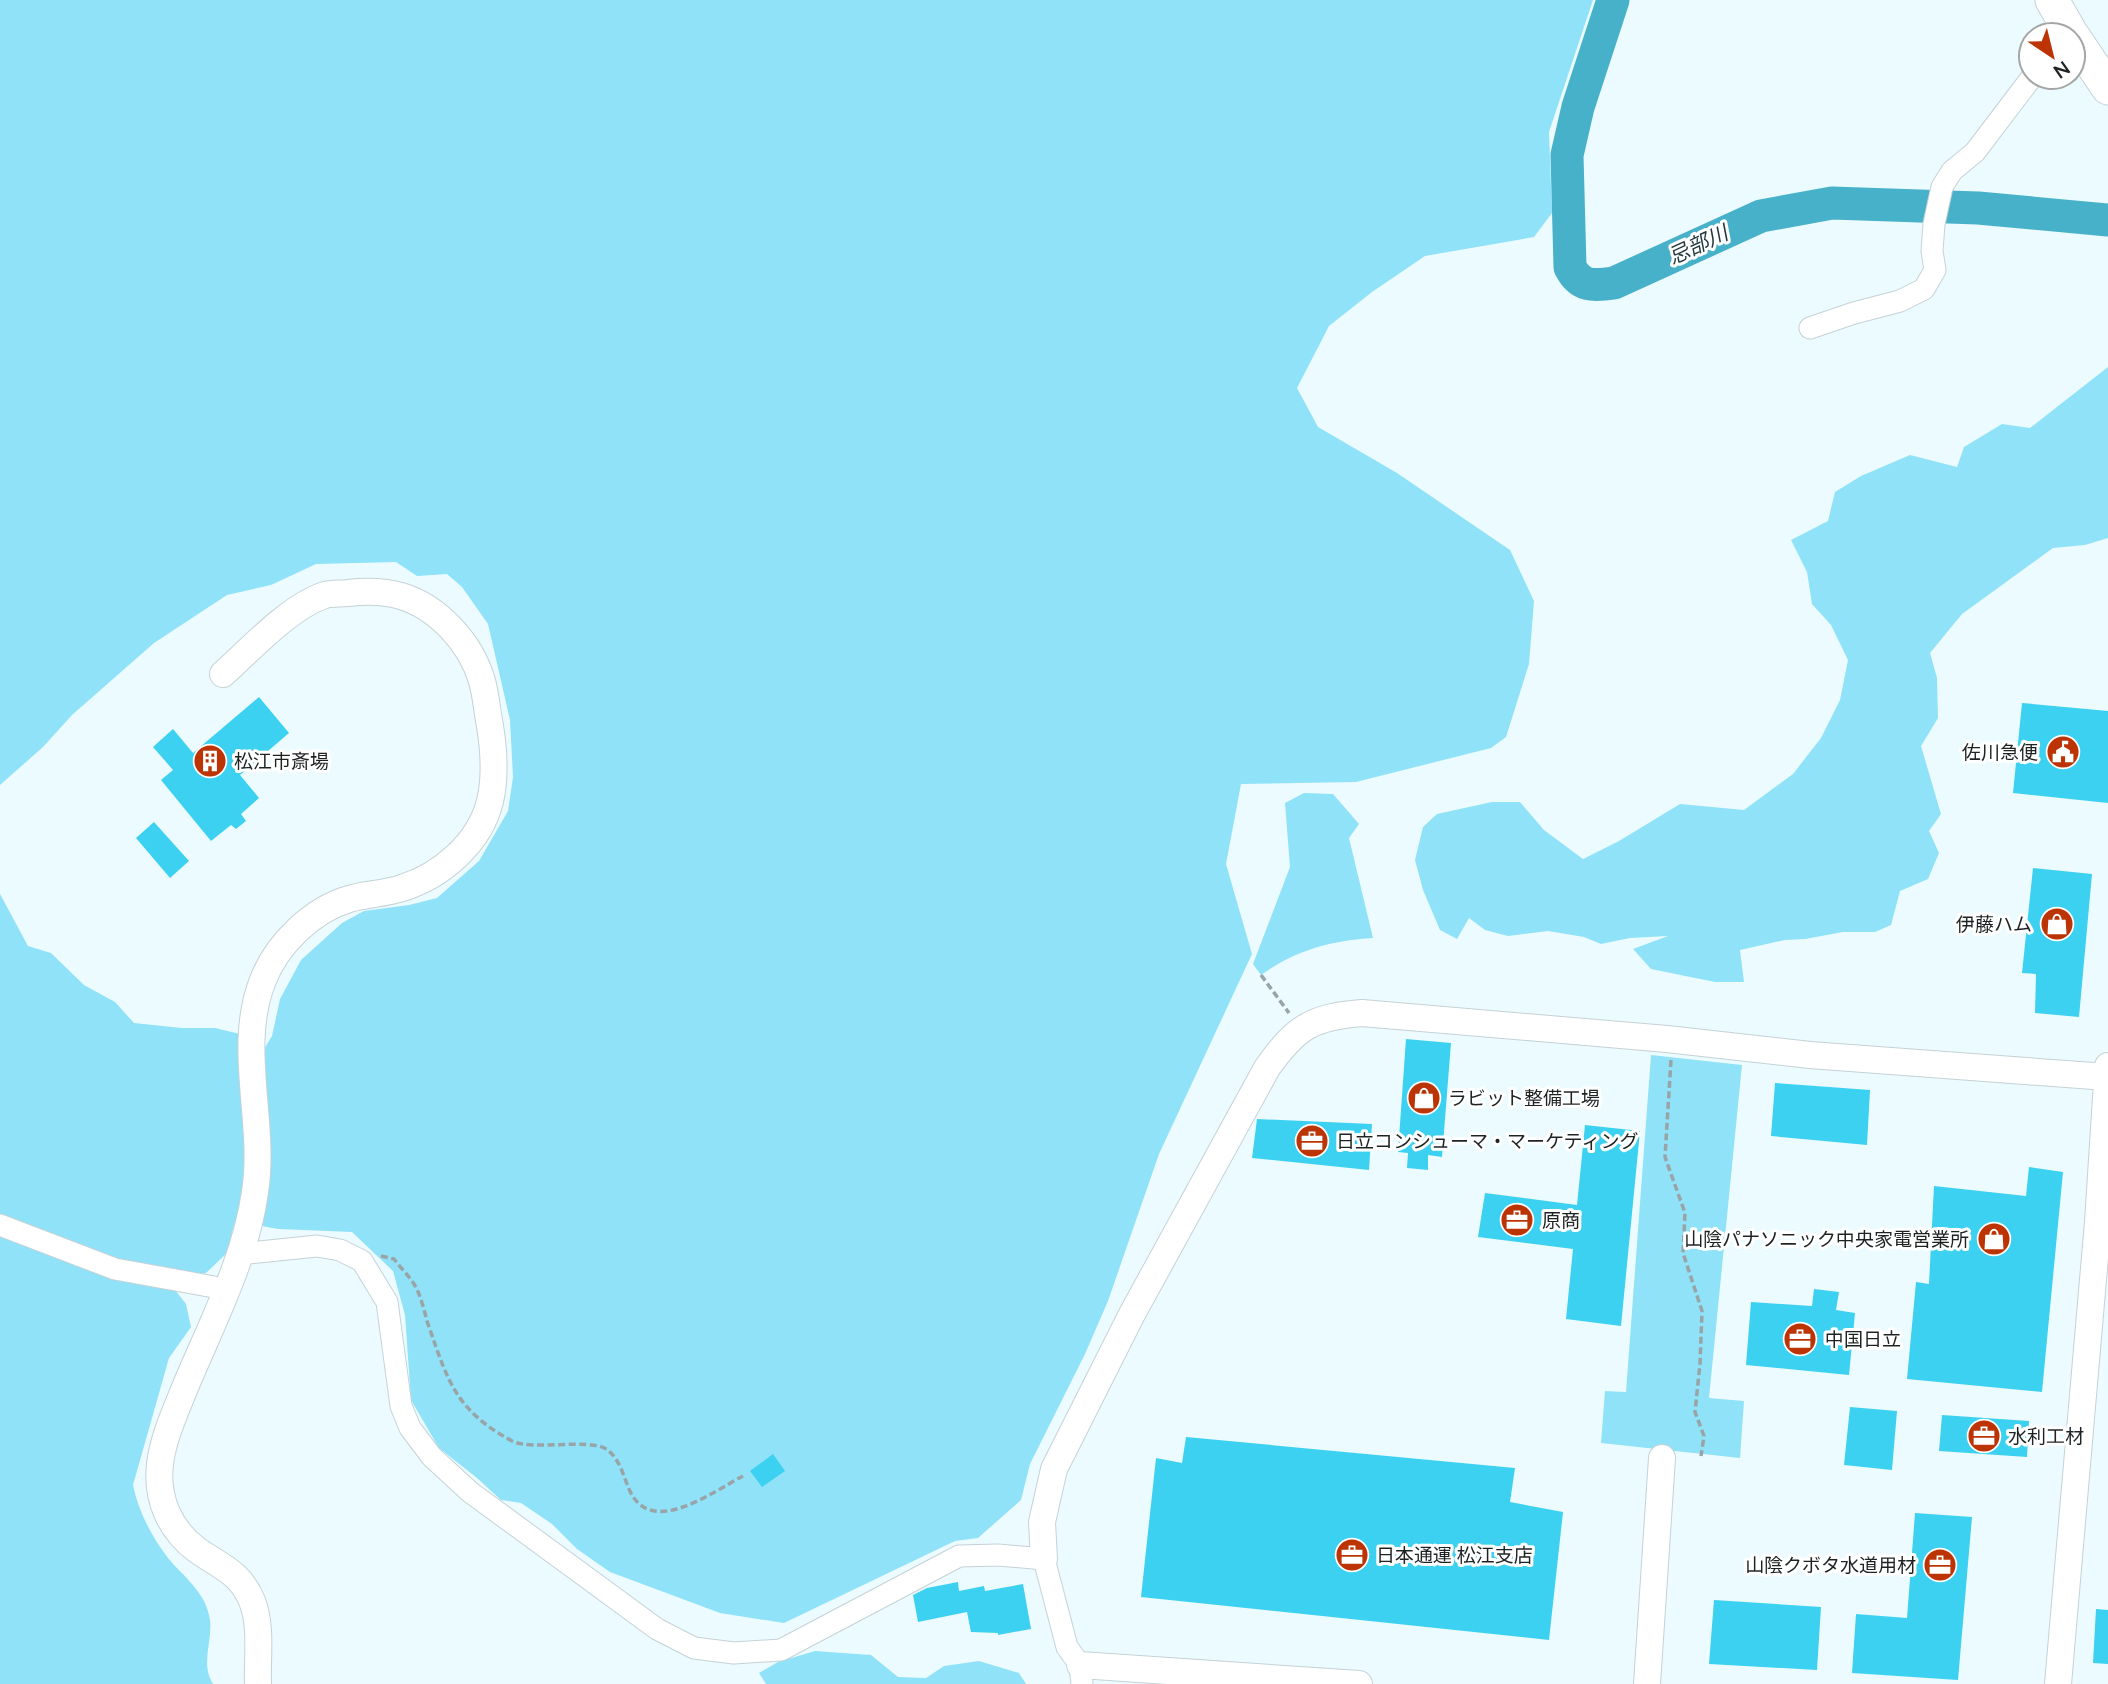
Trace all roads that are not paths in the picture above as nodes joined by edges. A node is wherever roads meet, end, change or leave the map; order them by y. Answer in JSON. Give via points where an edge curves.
{"nodes":[{"id":1,"x":2052,"y":0,"type":"edge"},
{"id":2,"x":2064,"y":21,"type":"edge"},
{"id":3,"x":2087,"y":57,"type":"edge"},
{"id":4,"x":2108,"y":88,"type":"edge"},
{"id":5,"x":2021,"y":91,"type":"edge"},
{"id":6,"x":1810,"y":328,"type":"dead end"},
{"id":7,"x":223,"y":674,"type":"dead end"},
{"id":8,"x":2107,"y":1071,"type":"edge"},
{"id":9,"x":0,"y":1225,"type":"edge"},
{"id":10,"x":239,"y":1254,"type":"junction"},
{"id":11,"x":226,"y":1289,"type":"junction"},
{"id":12,"x":1662,"y":1458,"type":"dead end"},
{"id":13,"x":1044,"y":1559,"type":"junction"},
{"id":14,"x":1081,"y":1674,"type":"edge"},
{"id":15,"x":258,"y":1684,"type":"edge"},
{"id":16,"x":1359,"y":1684,"type":"edge"},
{"id":17,"x":1647,"y":1684,"type":"edge"},
{"id":18,"x":2058,"y":1684,"type":"edge"}],
"edges":[{"from":1,"to":2,"type":"main road"},
{"from":3,"to":4,"type":"main road"},
{"from":5,"to":6,"type":"street","via":[[1942,187],[1934,224],[1935,270],[1924,289],[1900,302]]},
{"from":7,"to":10,"type":"street","via":[[297,610],[324,596],[368,591],[401,596],[430,610],[455,632],[471,655],[482,679],[495,766],[489,807],[479,828],[451,861],[419,882],[332,906],[294,933],[269,966],[252,1028],[256,1187]]},
{"from":8,"to":13,"type":"street","via":[[1810,1055],[1362,1013],[1334,1015],[1305,1026],[1286,1041],[1267,1068],[1132,1314],[1054,1469],[1042,1522]]},
{"from":8,"to":18,"type":"street"},
{"from":9,"to":11,"type":"street","via":[[116,1269]]},
{"from":10,"to":11,"type":"street"},
{"from":10,"to":13,"type":"street","via":[[317,1246],[362,1261],[387,1302],[401,1406],[410,1428],[432,1457],[470,1492],[657,1629],[694,1648],[734,1653],[781,1650],[959,1556]]},
{"from":11,"to":15,"type":"street","via":[[175,1413],[160,1462],[160,1482],[176,1531],[231,1571],[252,1601],[258,1632]]},
{"from":12,"to":17,"type":"street"},
{"from":13,"to":14,"type":"street","via":[[1067,1647]]},
{"from":14,"to":16,"type":"street"}]}
